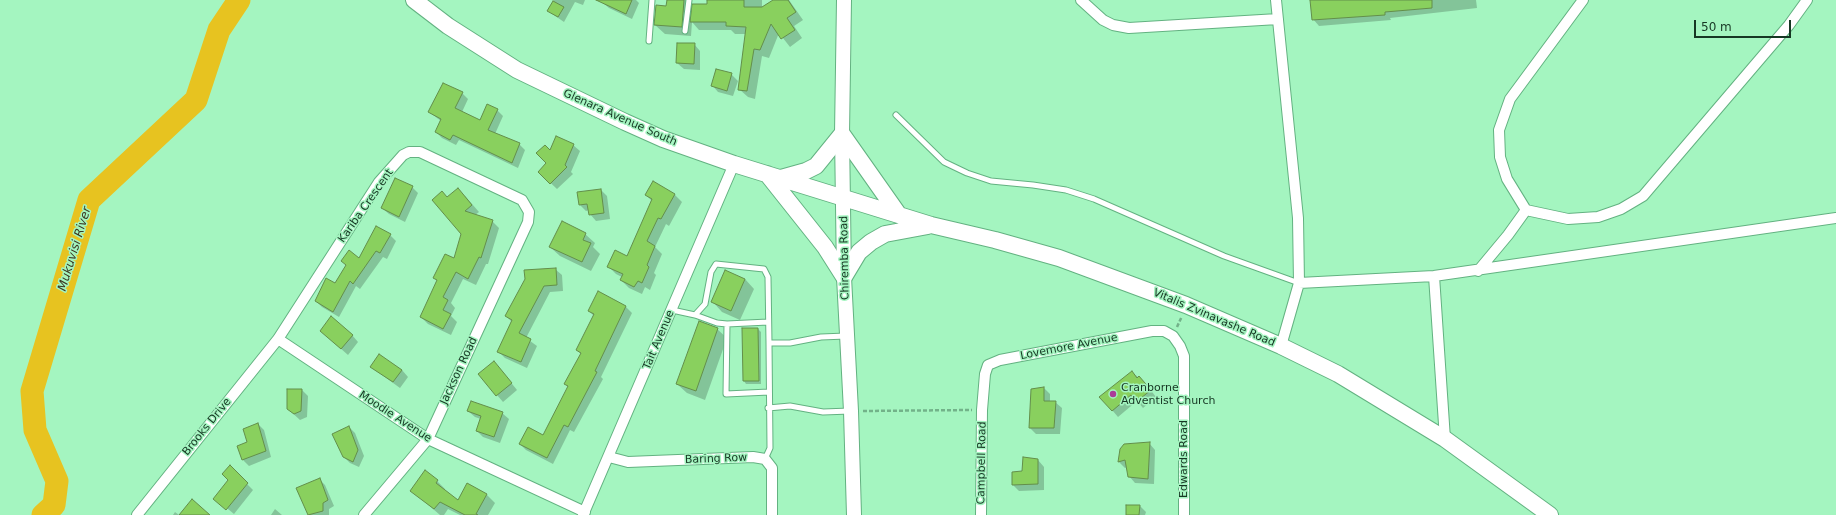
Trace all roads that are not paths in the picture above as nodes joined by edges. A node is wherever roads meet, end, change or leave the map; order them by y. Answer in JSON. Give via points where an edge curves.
{"nodes":[{"id":1,"x":414,"y":0,"type":"edge"},
{"id":2,"x":652,"y":0,"type":"edge"},
{"id":3,"x":689,"y":0,"type":"edge"},
{"id":4,"x":844,"y":0,"type":"edge"},
{"id":5,"x":1081,"y":0,"type":"edge"},
{"id":6,"x":1276,"y":0,"type":"edge"},
{"id":7,"x":1582,"y":0,"type":"edge"},
{"id":8,"x":1807,"y":0,"type":"edge"},
{"id":9,"x":1278,"y":19,"type":"junction"},
{"id":10,"x":685,"y":31,"type":"dead end"},
{"id":11,"x":649,"y":41,"type":"dead end"},
{"id":12,"x":896,"y":115,"type":"dead end"},
{"id":13,"x":842,"y":134,"type":"junction"},
{"id":14,"x":734,"y":164,"type":"junction"},
{"id":15,"x":774,"y":176,"type":"junction"},
{"id":16,"x":844,"y":198,"type":"junction"},
{"id":17,"x":1526,"y":210,"type":"junction"},
{"id":18,"x":529,"y":212,"type":"joint"},
{"id":19,"x":899,"y":215,"type":"junction"},
{"id":20,"x":1836,"y":218,"type":"edge"},
{"id":21,"x":931,"y":225,"type":"junction"},
{"id":22,"x":1478,"y":271,"type":"junction"},
{"id":23,"x":844,"y":276,"type":"junction"},
{"id":24,"x":1434,"y":276,"type":"junction"},
{"id":25,"x":1299,"y":283,"type":"junction"},
{"id":26,"x":672,"y":310,"type":"junction"},
{"id":27,"x":696,"y":315,"type":"junction"},
{"id":28,"x":768,"y":322,"type":"junction"},
{"id":29,"x":727,"y":324,"type":"junction"},
{"id":30,"x":847,"y":336,"type":"junction"},
{"id":31,"x":278,"y":339,"type":"junction"},
{"id":32,"x":769,"y":343,"type":"junction"},
{"id":33,"x":1281,"y":346,"type":"junction"},
{"id":34,"x":1184,"y":356,"type":"joint"},
{"id":35,"x":769,"y":392,"type":"junction"},
{"id":36,"x":768,"y":408,"type":"junction"},
{"id":37,"x":982,"y":410,"type":"joint"},
{"id":38,"x":851,"y":411,"type":"junction"},
{"id":39,"x":428,"y":439,"type":"junction"},
{"id":40,"x":1445,"y":439,"type":"junction"},
{"id":41,"x":609,"y":457,"type":"junction"},
{"id":42,"x":765,"y":459,"type":"junction"},
{"id":43,"x":584,"y":513,"type":"edge"},
{"id":44,"x":137,"y":515,"type":"edge"},
{"id":45,"x":364,"y":515,"type":"edge"},
{"id":46,"x":772,"y":515,"type":"edge"},
{"id":47,"x":854,"y":515,"type":"edge"},
{"id":48,"x":981,"y":515,"type":"edge"},
{"id":49,"x":1184,"y":515,"type":"edge"},
{"id":50,"x":1550,"y":515,"type":"edge"}],
"edges":[{"from":1,"to":14,"type":"main road","name":"Glenara Avenue South","via":[[448,26],[524,74],[663,139]]},
{"from":2,"to":11,"type":"lane"},
{"from":3,"to":10,"type":"lane"},
{"from":4,"to":13,"type":"main road","name":"Chiremba Road"},
{"from":5,"to":9,"type":"street","via":[[1103,20],[1130,28]]},
{"from":6,"to":9,"type":"street"},
{"from":7,"to":17,"type":"street","via":[[1510,99],[1499,130],[1500,157],[1507,179]]},
{"from":8,"to":17,"type":"street","via":[[1770,48],[1643,196],[1621,209],[1598,217],[1568,219]]},
{"from":9,"to":25,"type":"street","via":[[1298,218]]},
{"from":12,"to":25,"type":"lane","via":[[944,162],[967,173],[991,181],[1066,190],[1094,199],[1224,256]]},
{"from":13,"to":15,"type":"main road","via":[[816,166],[806,171]]},
{"from":13,"to":16,"type":"main road","name":"Chiremba Road"},
{"from":13,"to":19,"type":"main road"},
{"from":14,"to":15,"type":"main road","name":"Glenara Avenue South"},
{"from":14,"to":26,"type":"street","name":"Tait Avenue"},
{"from":15,"to":16,"type":"main road","name":"Glenara Avenue South"},
{"from":15,"to":23,"type":"main road"},
{"from":16,"to":19,"type":"main road","name":"Vitalis Zvinavashe Road"},
{"from":16,"to":23,"type":"main road","name":"Chiremba Road"},
{"from":17,"to":22,"type":"street"},
{"from":18,"to":31,"type":"street","name":"Kariba Crescent","via":[[522,200],[420,152],[403,155],[379,182]]},
{"from":18,"to":39,"type":"street","name":"Jackson Road","via":[[528,222]]},
{"from":19,"to":21,"type":"main road","name":"Vitalis Zvinavashe Road"},
{"from":20,"to":22,"type":"street"},
{"from":21,"to":23,"type":"main road","via":[[885,234],[871,242],[859,252]]},
{"from":21,"to":33,"type":"main road","name":"Vitalis Zvinavashe Road","via":[[1059,258],[1186,305]]},
{"from":22,"to":24,"type":"street"},
{"from":23,"to":30,"type":"main road","name":"Chiremba Road"},
{"from":24,"to":25,"type":"street"},
{"from":24,"to":40,"type":"street"},
{"from":25,"to":33,"type":"street"},
{"from":26,"to":27,"type":"lane"},
{"from":26,"to":41,"type":"street","name":"Tait Avenue"},
{"from":27,"to":28,"type":"lane","via":[[705,304],[711,272],[716,264],[764,269],[768,277]]},
{"from":27,"to":29,"type":"lane"},
{"from":28,"to":29,"type":"lane"},
{"from":28,"to":32,"type":"lane"},
{"from":29,"to":35,"type":"lane","via":[[726,394]]},
{"from":30,"to":32,"type":"lane"},
{"from":30,"to":38,"type":"main road","name":"Chiremba Road"},
{"from":31,"to":39,"type":"street","name":"Moodie Avenue"},
{"from":31,"to":44,"type":"street","name":"Brooks Drive"},
{"from":32,"to":35,"type":"lane"},
{"from":33,"to":40,"type":"main road","name":"Vitalis Zvinavashe Road","via":[[1338,374]]},
{"from":34,"to":37,"type":"street","name":"Lovemore Avenue","via":[[1173,336],[1152,331],[988,365]]},
{"from":34,"to":49,"type":"street","name":"Edwards Road"},
{"from":35,"to":36,"type":"lane"},
{"from":36,"to":38,"type":"lane","via":[[790,406],[823,412]]},
{"from":36,"to":42,"type":"lane","via":[[770,448]]},
{"from":37,"to":48,"type":"street","name":"Campbell Road"},
{"from":38,"to":47,"type":"main road","name":"Chiremba Road"},
{"from":39,"to":43,"type":"street","name":"Moodie Avenue"},
{"from":39,"to":45,"type":"street","name":"Jackson Road"},
{"from":40,"to":50,"type":"main road","name":"Vitalis Zvinavashe Road"},
{"from":41,"to":42,"type":"street","name":"Baring Row","via":[[628,462],[753,457]]},
{"from":41,"to":43,"type":"street","name":"Tait Avenue"},
{"from":42,"to":46,"type":"street","via":[[772,468]]}]}
